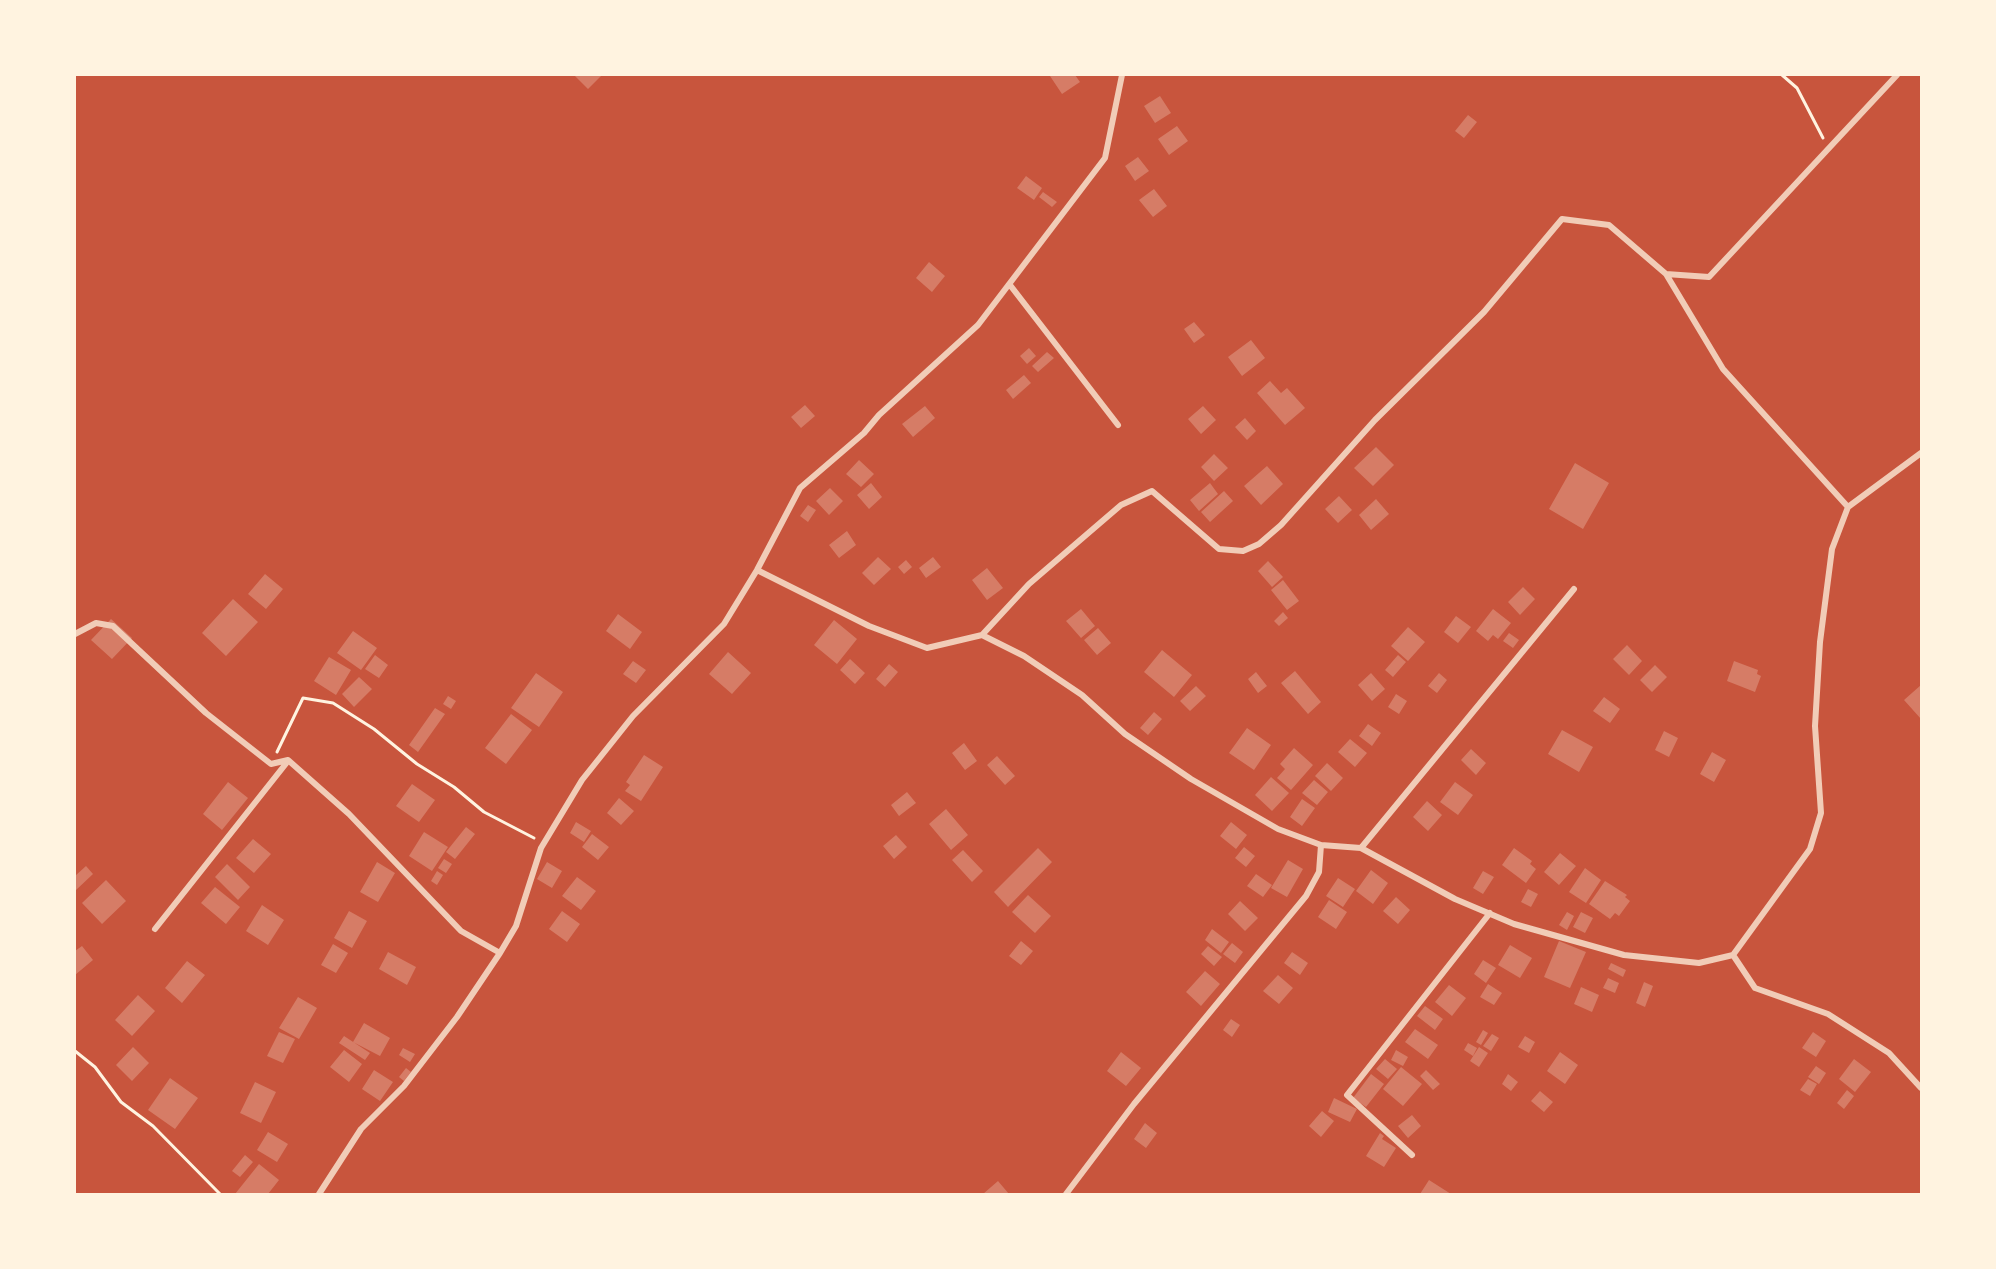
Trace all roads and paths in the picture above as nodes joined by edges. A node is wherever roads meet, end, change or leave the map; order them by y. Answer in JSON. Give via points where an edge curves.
{"nodes":[{"id":1,"x":1122,"y":75,"type":"edge"},
{"id":2,"x":1782,"y":75,"type":"edge"},
{"id":3,"x":1896,"y":75,"type":"edge"},
{"id":4,"x":1829,"y":150,"type":"junction"},
{"id":5,"x":1666,"y":274,"type":"junction"},
{"id":6,"x":1010,"y":285,"type":"junction"},
{"id":7,"x":1118,"y":425,"type":"dead end"},
{"id":8,"x":1921,"y":453,"type":"edge"},
{"id":9,"x":1848,"y":507,"type":"junction"},
{"id":10,"x":757,"y":570,"type":"junction"},
{"id":11,"x":1574,"y":589,"type":"dead end"},
{"id":12,"x":75,"y":634,"type":"edge"},
{"id":13,"x":982,"y":635,"type":"junction"},
{"id":14,"x":288,"y":760,"type":"junction"},
{"id":15,"x":271,"y":764,"type":"junction"},
{"id":16,"x":1321,"y":845,"type":"junction"},
{"id":17,"x":542,"y":848,"type":"junction"},
{"id":18,"x":1361,"y":848,"type":"junction"},
{"id":19,"x":1490,"y":913,"type":"junction"},
{"id":20,"x":155,"y":929,"type":"dead end"},
{"id":21,"x":500,"y":953,"type":"junction"},
{"id":22,"x":1733,"y":955,"type":"junction"},
{"id":23,"x":75,"y":1051,"type":"edge"},
{"id":24,"x":1921,"y":1088,"type":"edge"},
{"id":25,"x":1412,"y":1155,"type":"dead end"},
{"id":26,"x":220,"y":1194,"type":"edge"},
{"id":27,"x":319,"y":1194,"type":"edge"},
{"id":28,"x":1066,"y":1194,"type":"edge"}],
"edges":[{"from":1,"to":6,"type":"street","via":[[1105,158]]},
{"from":2,"to":4,"type":"path","via":[[1797,88]]},
{"from":3,"to":4,"type":"street"},
{"from":4,"to":5,"type":"street","via":[[1709,277]]},
{"from":5,"to":9,"type":"street","via":[[1723,369]]},
{"from":5,"to":13,"type":"street","via":[[1609,225],[1562,219],[1484,312],[1259,544],[1243,551],[1219,549],[1152,491],[1121,505],[1029,584]]},
{"from":6,"to":7,"type":"street"},
{"from":6,"to":10,"type":"street","via":[[978,324],[800,488]]},
{"from":8,"to":9,"type":"street"},
{"from":9,"to":22,"type":"street","via":[[1832,549],[1820,642],[1815,726],[1821,813],[1810,849]]},
{"from":10,"to":13,"type":"street","via":[[869,626],[927,648]]},
{"from":10,"to":17,"type":"street","via":[[723,624],[633,716],[582,780]]},
{"from":11,"to":18,"type":"street"},
{"from":12,"to":15,"type":"street","via":[[96,623],[113,626],[206,713]]},
{"from":13,"to":16,"type":"street","via":[[1034,662],[1082,695],[1125,734],[1191,779],[1278,829]]},
{"from":14,"to":15,"type":"street"},
{"from":14,"to":20,"type":"street"},
{"from":14,"to":21,"type":"street","via":[[349,814],[461,931]]},
{"from":15,"to":17,"type":"path","via":[[303,698],[333,703],[484,812],[538,840]]},
{"from":16,"to":18,"type":"street"},
{"from":16,"to":28,"type":"street","via":[[1319,872],[1306,896],[1134,1104]]},
{"from":17,"to":21,"type":"street","via":[[516,926]]},
{"from":18,"to":19,"type":"street"},
{"from":19,"to":22,"type":"street","via":[[1546,935],[1624,955],[1699,963]]},
{"from":19,"to":25,"type":"street","via":[[1347,1095]]},
{"from":21,"to":27,"type":"street","via":[[411,1077],[361,1129]]},
{"from":22,"to":24,"type":"street","via":[[1755,988],[1828,1014],[1888,1053]]},
{"from":23,"to":26,"type":"path","via":[[94,1067],[121,1102],[153,1126]]}]}
